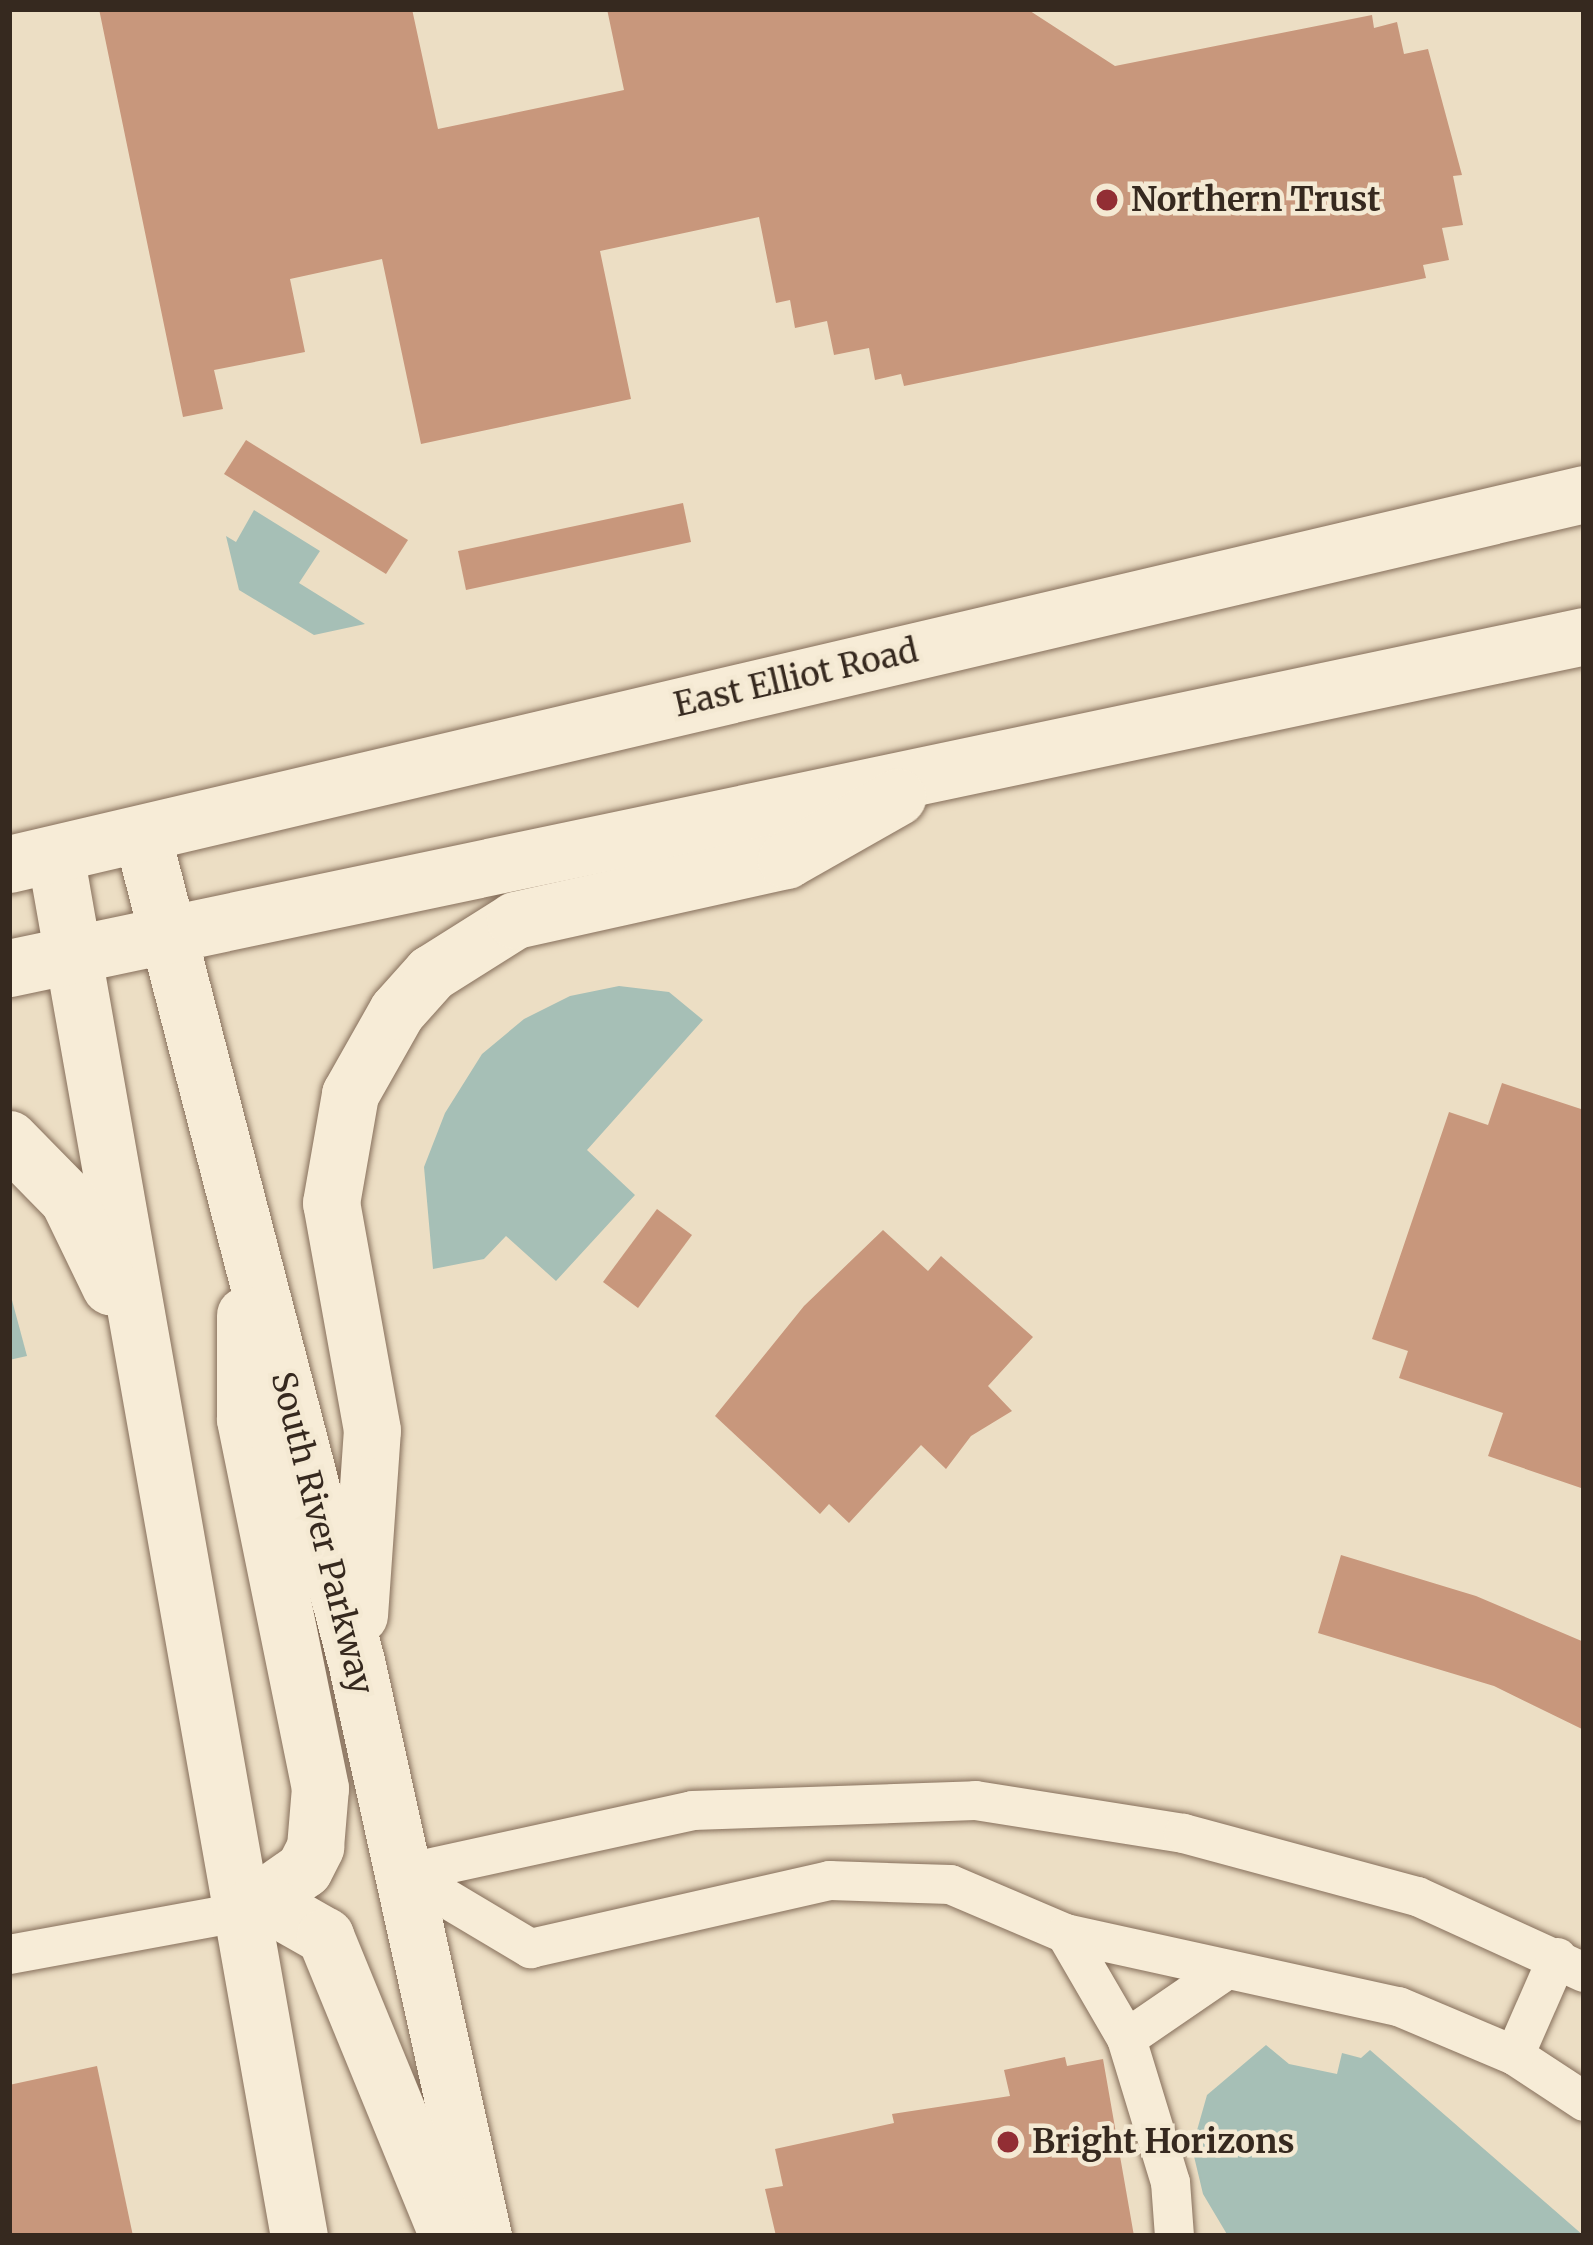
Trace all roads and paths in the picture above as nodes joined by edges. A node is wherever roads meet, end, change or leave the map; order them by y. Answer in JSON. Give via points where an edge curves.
{"nodes":[{"id":1,"x":1584,"y":494,"type":"edge"},
{"id":2,"x":1584,"y":636,"type":"edge"},
{"id":3,"x":943,"y":771,"type":"junction"},
{"id":4,"x":142,"y":835,"type":"junction"},
{"id":5,"x":32,"y":859,"type":"edge"},
{"id":6,"x":167,"y":937,"type":"junction"},
{"id":7,"x":74,"y":955,"type":"junction"},
{"id":8,"x":9,"y":968,"type":"edge"},
{"id":9,"x":9,"y":1139,"type":"edge"},
{"id":10,"x":244,"y":1233,"type":"junction"},
{"id":11,"x":166,"y":1467,"type":"junction"},
{"id":12,"x":356,"y":1661,"type":"junction"},
{"id":13,"x":404,"y":1873,"type":"junction"},
{"id":14,"x":244,"y":1911,"type":"junction"},
{"id":15,"x":1065,"y":1934,"type":"junction"},
{"id":16,"x":9,"y":1954,"type":"edge"},
{"id":17,"x":1570,"y":1965,"type":"edge"},
{"id":18,"x":1221,"y":1973,"type":"junction"},
{"id":19,"x":1126,"y":2038,"type":"junction"},
{"id":20,"x":1514,"y":2055,"type":"junction"},
{"id":21,"x":1584,"y":2102,"type":"edge"},
{"id":22,"x":299,"y":2236,"type":"edge"},
{"id":23,"x":448,"y":2236,"type":"edge"},
{"id":24,"x":483,"y":2236,"type":"edge"},
{"id":25,"x":1174,"y":2236,"type":"edge"}],
"edges":[{"from":1,"to":4,"type":"street","name":"East Elliot Road"},
{"from":2,"to":3,"type":"street"},
{"from":3,"to":6,"type":"street"},
{"from":3,"to":12,"type":"street","via":[[786,860],[515,920],[431,973],[397,1011],[350,1094],[331,1203],[372,1430]]},
{"from":4,"to":5,"type":"street","name":"East Elliot Road"},
{"from":4,"to":6,"type":"street","name":"South River Parkway"},
{"from":5,"to":7,"type":"street"},
{"from":6,"to":7,"type":"street"},
{"from":6,"to":10,"type":"street","name":"South River Parkway"},
{"from":7,"to":8,"type":"street"},
{"from":7,"to":11,"type":"street"},
{"from":9,"to":11,"type":"street","via":[[91,1234]]},
{"from":10,"to":12,"type":"street","name":"South River Parkway"},
{"from":10,"to":14,"type":"street","via":[[245,1419],[320,1788],[315,1847],[304,1869]]},
{"from":11,"to":14,"type":"street"},
{"from":12,"to":13,"type":"street","name":"South River Parkway"},
{"from":13,"to":15,"type":"street","via":[[530,1948],[830,1880],[950,1884]]},
{"from":13,"to":17,"type":"street","via":[[692,1810],[975,1800],[1204,1839],[1417,1896]]},
{"from":13,"to":24,"type":"street","name":"South River Parkway"},
{"from":14,"to":16,"type":"street"},
{"from":14,"to":22,"type":"street"},
{"from":14,"to":23,"type":"street","via":[[280,1911],[325,1936]]},
{"from":15,"to":18,"type":"street"},
{"from":15,"to":19,"type":"street"},
{"from":17,"to":20,"type":"street"},
{"from":18,"to":19,"type":"street"},
{"from":18,"to":20,"type":"street","via":[[1398,2006]]},
{"from":19,"to":25,"type":"street","via":[[1170,2182]]},
{"from":20,"to":21,"type":"street"}]}
